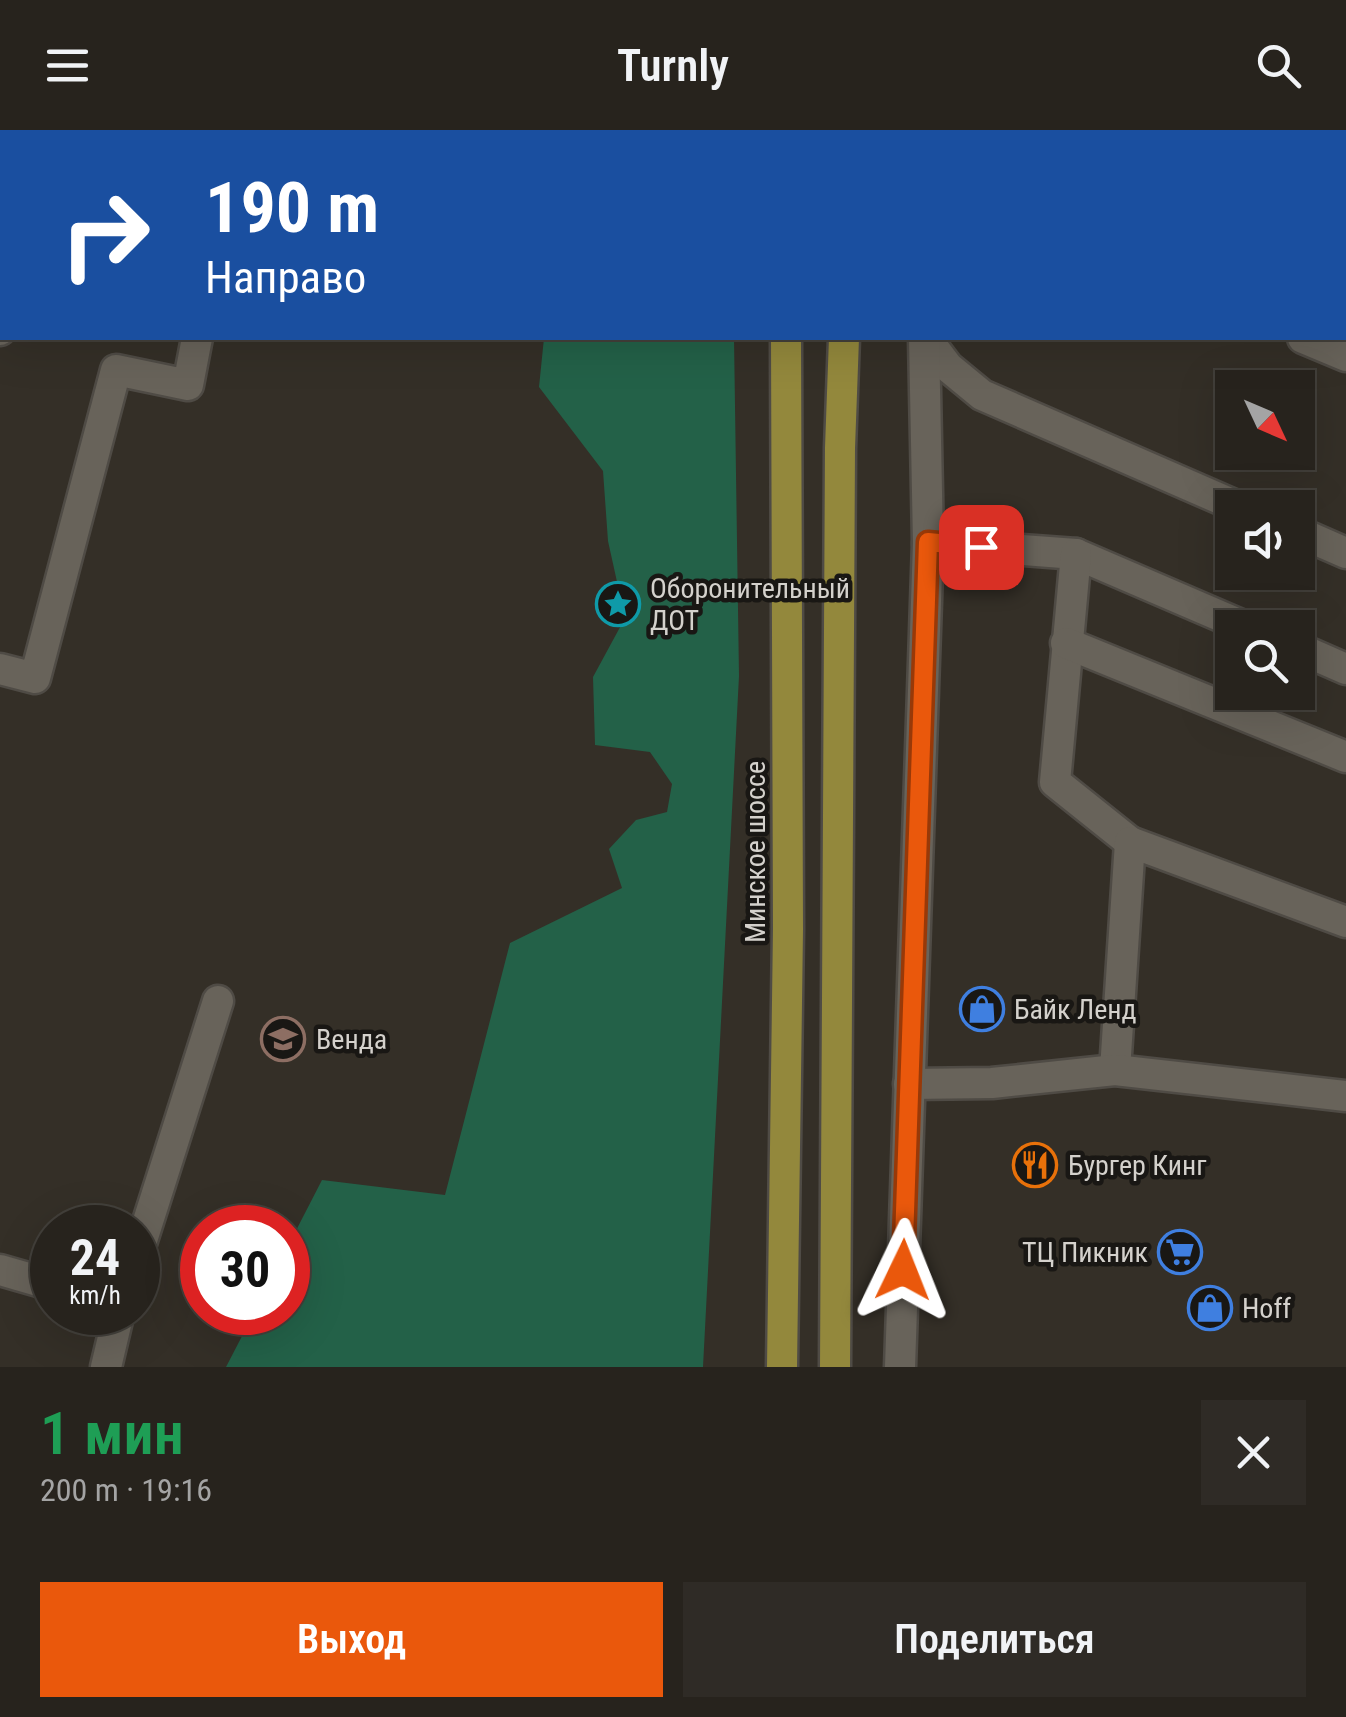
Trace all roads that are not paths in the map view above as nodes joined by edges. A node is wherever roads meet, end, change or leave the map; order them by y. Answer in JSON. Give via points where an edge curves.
{"nodes":[{"id":1,"x":197,"y":340,"type":"edge"},
{"id":2,"x":772,"y":340,"type":"edge"},
{"id":3,"x":786,"y":340,"type":"edge"},
{"id":4,"x":844,"y":340,"type":"edge"},
{"id":5,"x":925,"y":340,"type":"edge"},
{"id":6,"x":927,"y":340,"type":"edge"},
{"id":7,"x":1308,"y":340,"type":"edge"},
{"id":8,"x":1346,"y":356,"type":"edge"},
{"id":9,"x":786,"y":379,"type":"junction"},
{"id":10,"x":1215,"y":497,"type":"edge"},
{"id":11,"x":1315,"y":539,"type":"edge"},
{"id":12,"x":928,"y":542,"type":"junction"},
{"id":13,"x":1346,"y":553,"type":"edge"},
{"id":14,"x":1076,"y":554,"type":"junction"},
{"id":15,"x":1215,"y":614,"type":"edge"},
{"id":16,"x":1066,"y":642,"type":"junction"},
{"id":17,"x":1315,"y":655,"type":"edge"},
{"id":18,"x":0,"y":668,"type":"edge"},
{"id":19,"x":1346,"y":669,"type":"edge"},
{"id":20,"x":1346,"y":757,"type":"edge"},
{"id":21,"x":1130,"y":842,"type":"junction"},
{"id":22,"x":1346,"y":922,"type":"edge"},
{"id":23,"x":218,"y":1001,"type":"dead end"},
{"id":24,"x":1115,"y":1070,"type":"junction"},
{"id":25,"x":909,"y":1084,"type":"junction"},
{"id":26,"x":1346,"y":1096,"type":"edge"},
{"id":27,"x":153,"y":1205,"type":"edge"},
{"id":28,"x":0,"y":1270,"type":"edge"},
{"id":29,"x":30,"y":1278,"type":"edge"},
{"id":30,"x":114,"y":1335,"type":"edge"},
{"id":31,"x":106,"y":1367,"type":"edge"},
{"id":32,"x":782,"y":1367,"type":"edge"},
{"id":33,"x":835,"y":1367,"type":"edge"},
{"id":34,"x":900,"y":1367,"type":"edge"}],
"edges":[{"from":1,"to":18,"type":"street","via":[[188,385],[116,370],[34,678]]},
{"from":2,"to":9,"type":"street"},
{"from":3,"to":9,"type":"highway","name":"Минское шоссе"},
{"from":4,"to":33,"type":"highway"},
{"from":5,"to":12,"type":"street"},
{"from":6,"to":10,"type":"street","via":[[982,395]]},
{"from":7,"to":8,"type":"street"},
{"from":9,"to":32,"type":"highway","name":"Минское шоссе"},
{"from":11,"to":13,"type":"street"},
{"from":12,"to":14,"type":"street"},
{"from":12,"to":25,"type":"street"},
{"from":14,"to":15,"type":"street"},
{"from":14,"to":16,"type":"street"},
{"from":16,"to":20,"type":"street"},
{"from":16,"to":21,"type":"street","via":[[1055,782]]},
{"from":17,"to":19,"type":"street"},
{"from":21,"to":22,"type":"street"},
{"from":21,"to":24,"type":"street"},
{"from":23,"to":27,"type":"street"},
{"from":24,"to":25,"type":"street"},
{"from":24,"to":26,"type":"street"},
{"from":25,"to":34,"type":"street"},
{"from":28,"to":29,"type":"street"},
{"from":30,"to":31,"type":"street"}]}
